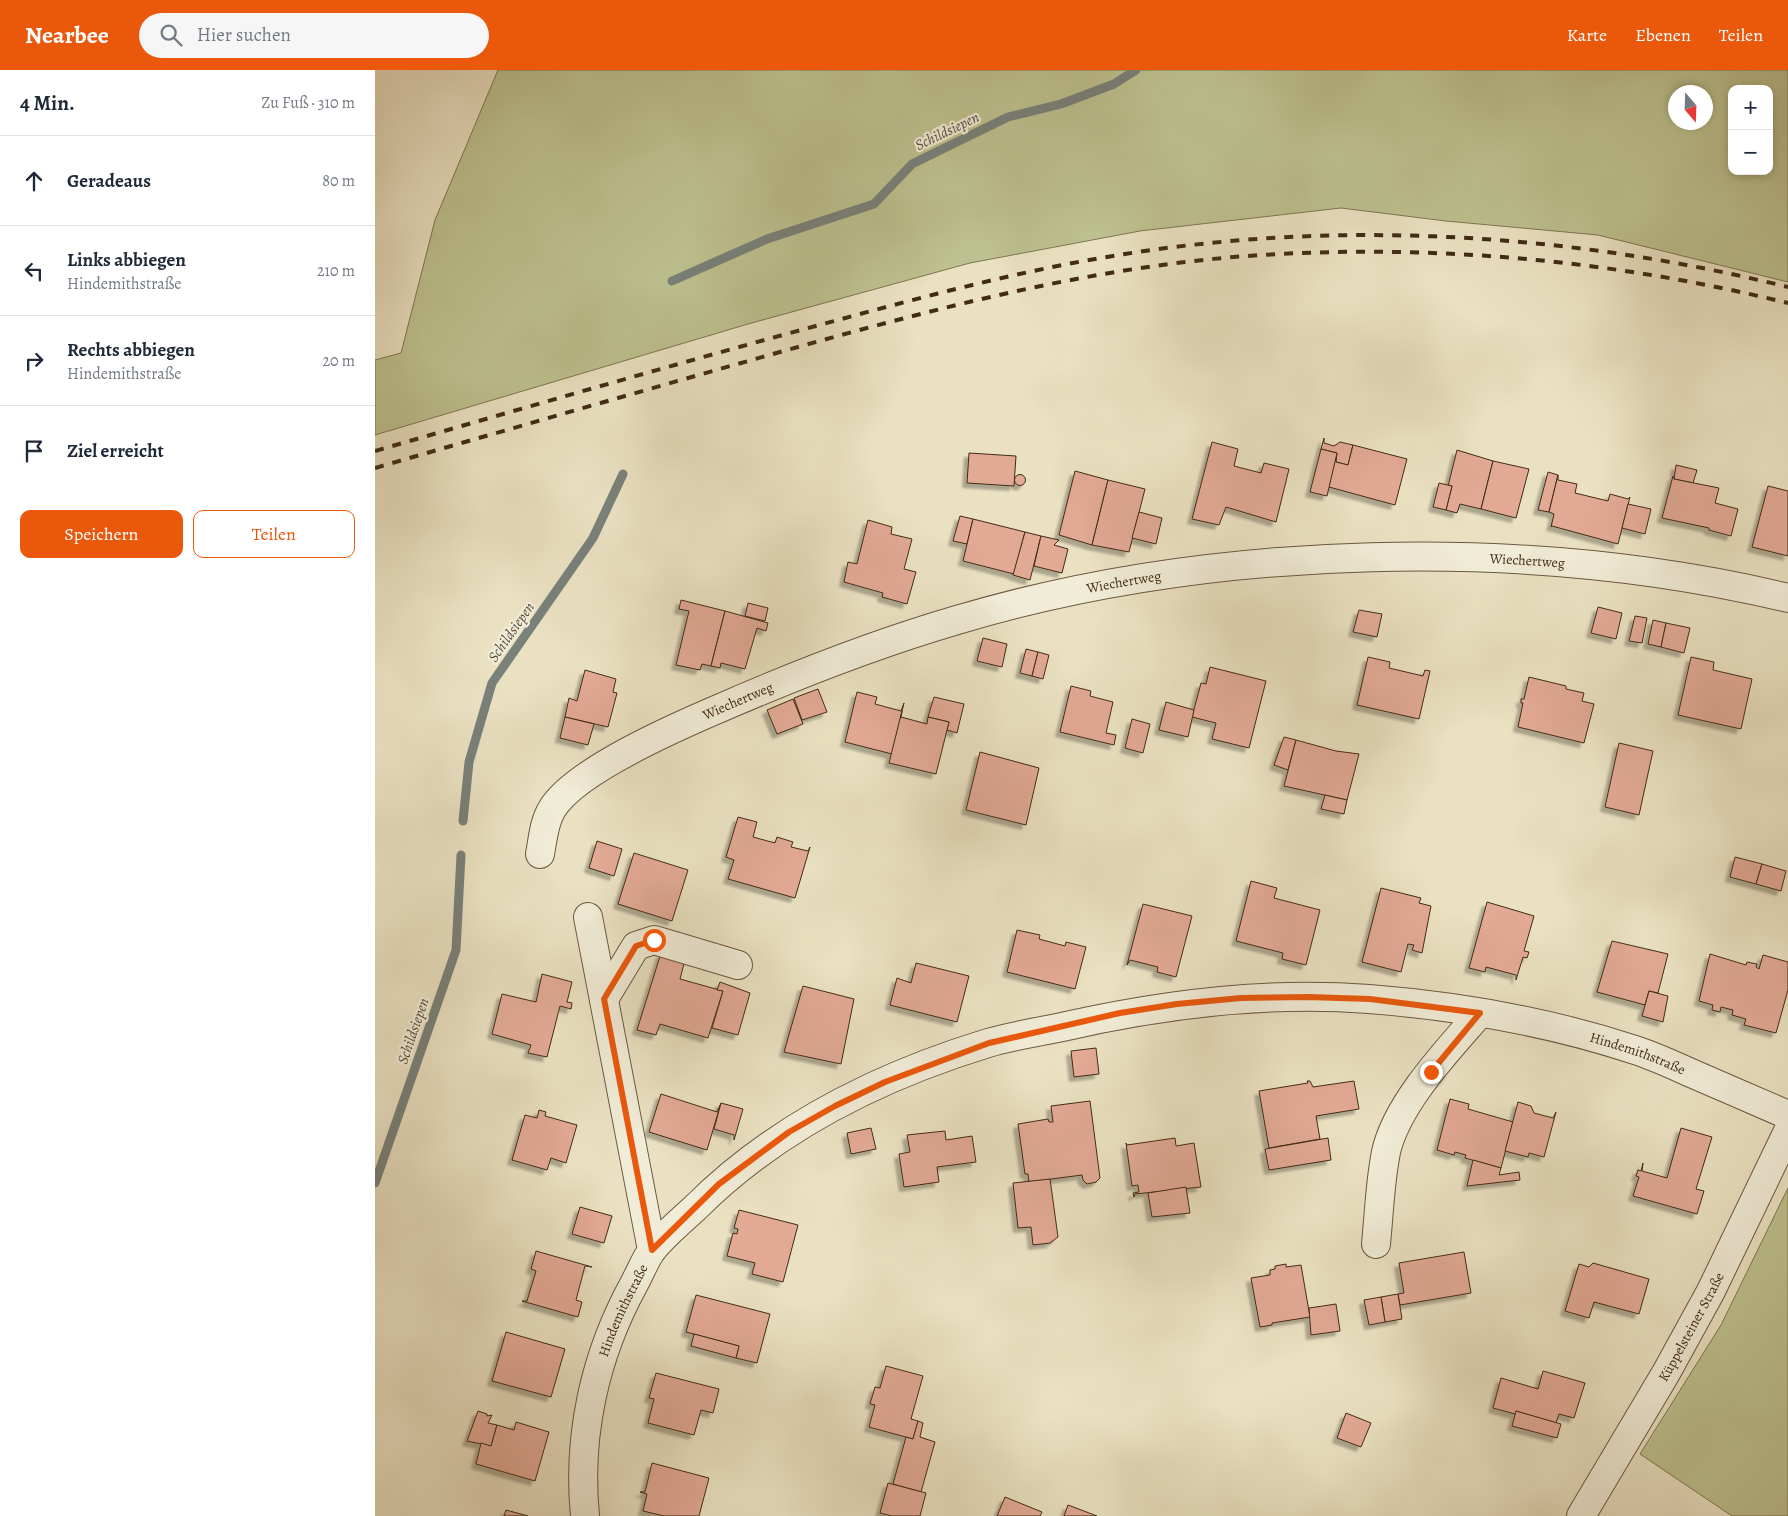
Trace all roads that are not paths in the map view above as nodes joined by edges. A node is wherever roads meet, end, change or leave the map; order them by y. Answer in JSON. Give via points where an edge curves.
{"nodes":[{"id":1,"x":1788,"y":598,"type":"edge"},
{"id":2,"x":540,"y":854,"type":"dead end"},
{"id":3,"x":589,"y":917,"type":"dead end"},
{"id":4,"x":738,"y":965,"type":"dead end"},
{"id":5,"x":604,"y":999,"type":"junction"},
{"id":6,"x":1480,"y":1013,"type":"junction"},
{"id":7,"x":1788,"y":1115,"type":"edge"},
{"id":8,"x":1788,"y":1131,"type":"edge"},
{"id":9,"x":1376,"y":1244,"type":"dead end"},
{"id":10,"x":652,"y":1250,"type":"junction"},
{"id":11,"x":585,"y":1516,"type":"edge"},
{"id":12,"x":1581,"y":1516,"type":"edge"}],
"edges":[{"from":1,"to":2,"type":"street","name":"Wiechertweg","via":[[1633,571],[1492,559],[1405,557],[1231,567],[1049,597],[959,620],[865,650],[781,682],[647,743],[603,766],[565,792],[552,809],[544,828]]},
{"from":3,"to":5,"type":"street"},
{"from":4,"to":5,"type":"street","via":[[654,940],[636,946]]},
{"from":5,"to":10,"type":"street"},
{"from":6,"to":7,"type":"street","name":"Hindemithstraße","via":[[1638,1050]]},
{"from":6,"to":9,"type":"street","via":[[1403,1112],[1387,1151]]},
{"from":6,"to":10,"type":"street","name":"Hindemithstraße","via":[[1370,999],[1241,998],[1120,1013],[989,1043],[885,1082],[789,1132],[719,1184]]},
{"from":8,"to":12,"type":"street","name":"Küppelsteiner Straße","via":[[1711,1291]]},
{"from":10,"to":11,"type":"street","name":"Hindemithstraße","via":[[615,1319],[595,1380],[583,1445]]}]}
